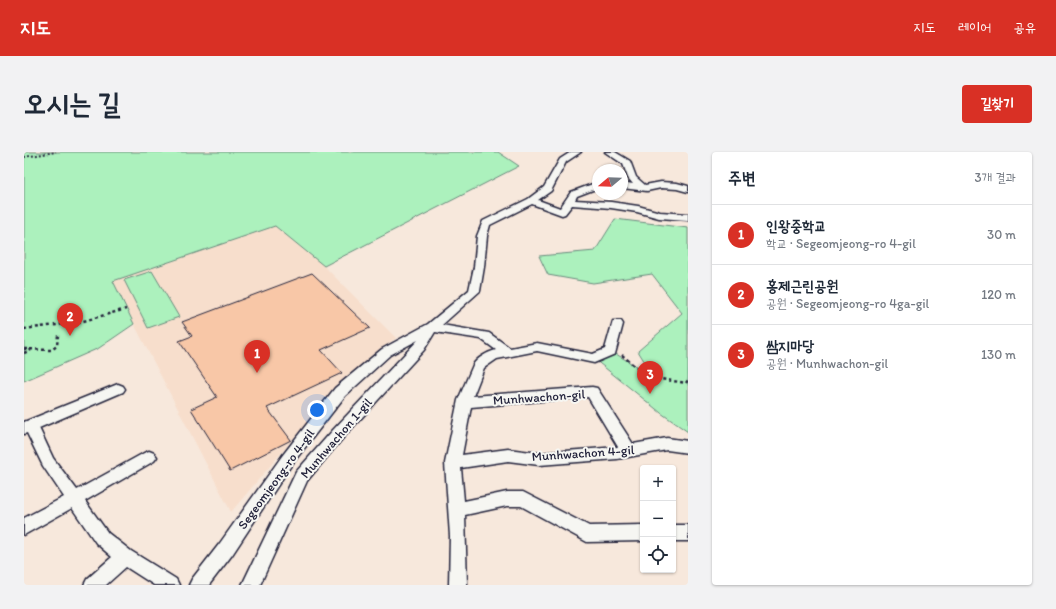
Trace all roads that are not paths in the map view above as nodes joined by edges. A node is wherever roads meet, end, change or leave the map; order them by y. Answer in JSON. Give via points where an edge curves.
{"nodes":[{"id":1,"x":577,"y":152,"type":"edge"},
{"id":2,"x":609,"y":152,"type":"edge"},
{"id":3,"x":628,"y":186,"type":"edge"},
{"id":4,"x":592,"y":187,"type":"edge"},
{"id":5,"x":642,"y":187,"type":"junction"},
{"id":6,"x":688,"y":189,"type":"edge"},
{"id":7,"x":531,"y":200,"type":"junction"},
{"id":8,"x":569,"y":202,"type":"junction"},
{"id":9,"x":688,"y":217,"type":"edge"},
{"id":10,"x":617,"y":324,"type":"dead end"},
{"id":11,"x":432,"y":327,"type":"junction"},
{"id":12,"x":507,"y":352,"type":"junction"},
{"id":13,"x":118,"y":389,"type":"dead end"},
{"id":14,"x":465,"y":402,"type":"junction"},
{"id":15,"x":27,"y":426,"type":"edge"},
{"id":16,"x":688,"y":447,"type":"edge"},
{"id":17,"x":629,"y":451,"type":"junction"},
{"id":18,"x":149,"y":457,"type":"dead end"},
{"id":19,"x":453,"y":462,"type":"junction"},
{"id":20,"x":75,"y":498,"type":"junction"},
{"id":21,"x":457,"y":510,"type":"junction"},
{"id":22,"x":24,"y":527,"type":"edge"},
{"id":23,"x":676,"y":533,"type":"edge"},
{"id":24,"x":688,"y":533,"type":"edge"},
{"id":25,"x":640,"y":534,"type":"edge"},
{"id":26,"x":125,"y":557,"type":"junction"},
{"id":27,"x":93,"y":585,"type":"edge"},
{"id":28,"x":170,"y":585,"type":"edge"},
{"id":29,"x":198,"y":585,"type":"edge"},
{"id":30,"x":251,"y":585,"type":"edge"},
{"id":31,"x":458,"y":585,"type":"edge"}],
"edges":[{"from":1,"to":7,"type":"street","name":"Segeomjeong-ro 4-gil","via":[[563,161],[548,188]]},
{"from":2,"to":5,"type":"street","via":[[627,163],[632,178]]},
{"from":3,"to":5,"type":"street"},
{"from":4,"to":8,"type":"street","via":[[574,194]]},
{"from":5,"to":6,"type":"street","via":[[661,185]]},
{"from":7,"to":8,"type":"street","via":[[562,212]]},
{"from":7,"to":11,"type":"street","name":"Segeomjeong-ro 4-gil","via":[[486,223],[474,291]]},
{"from":8,"to":9,"type":"street","via":[[611,204],[659,215]]},
{"from":10,"to":12,"type":"street","via":[[611,351],[594,359],[537,347]]},
{"from":11,"to":12,"type":"street","via":[[485,336]]},
{"from":11,"to":29,"type":"street","name":"Segeomjeong-ro 4-gil","via":[[386,352],[340,392],[287,460]]},
{"from":11,"to":30,"type":"street","name":"Munhwachon 1-gil","via":[[420,347],[301,477]]},
{"from":12,"to":14,"type":"street","via":[[493,356],[479,365]]},
{"from":13,"to":15,"type":"street"},
{"from":14,"to":17,"type":"street","name":"Munhwachon-gil","via":[[592,392]]},
{"from":14,"to":19,"type":"street"},
{"from":15,"to":20,"type":"street","via":[[48,462]]},
{"from":16,"to":17,"type":"street","name":"Munhwachon 4-gil","via":[[667,444]]},
{"from":17,"to":19,"type":"street","name":"Munhwachon 4-gil","via":[[539,459],[508,456]]},
{"from":18,"to":20,"type":"street"},
{"from":19,"to":21,"type":"street"},
{"from":20,"to":22,"type":"street"},
{"from":20,"to":26,"type":"street","via":[[102,538]]},
{"from":21,"to":25,"type":"street","via":[[507,498],[523,499],[587,534]]},
{"from":21,"to":31,"type":"street"},
{"from":23,"to":24,"type":"street"},
{"from":26,"to":27,"type":"street"},
{"from":26,"to":28,"type":"street"}]}
